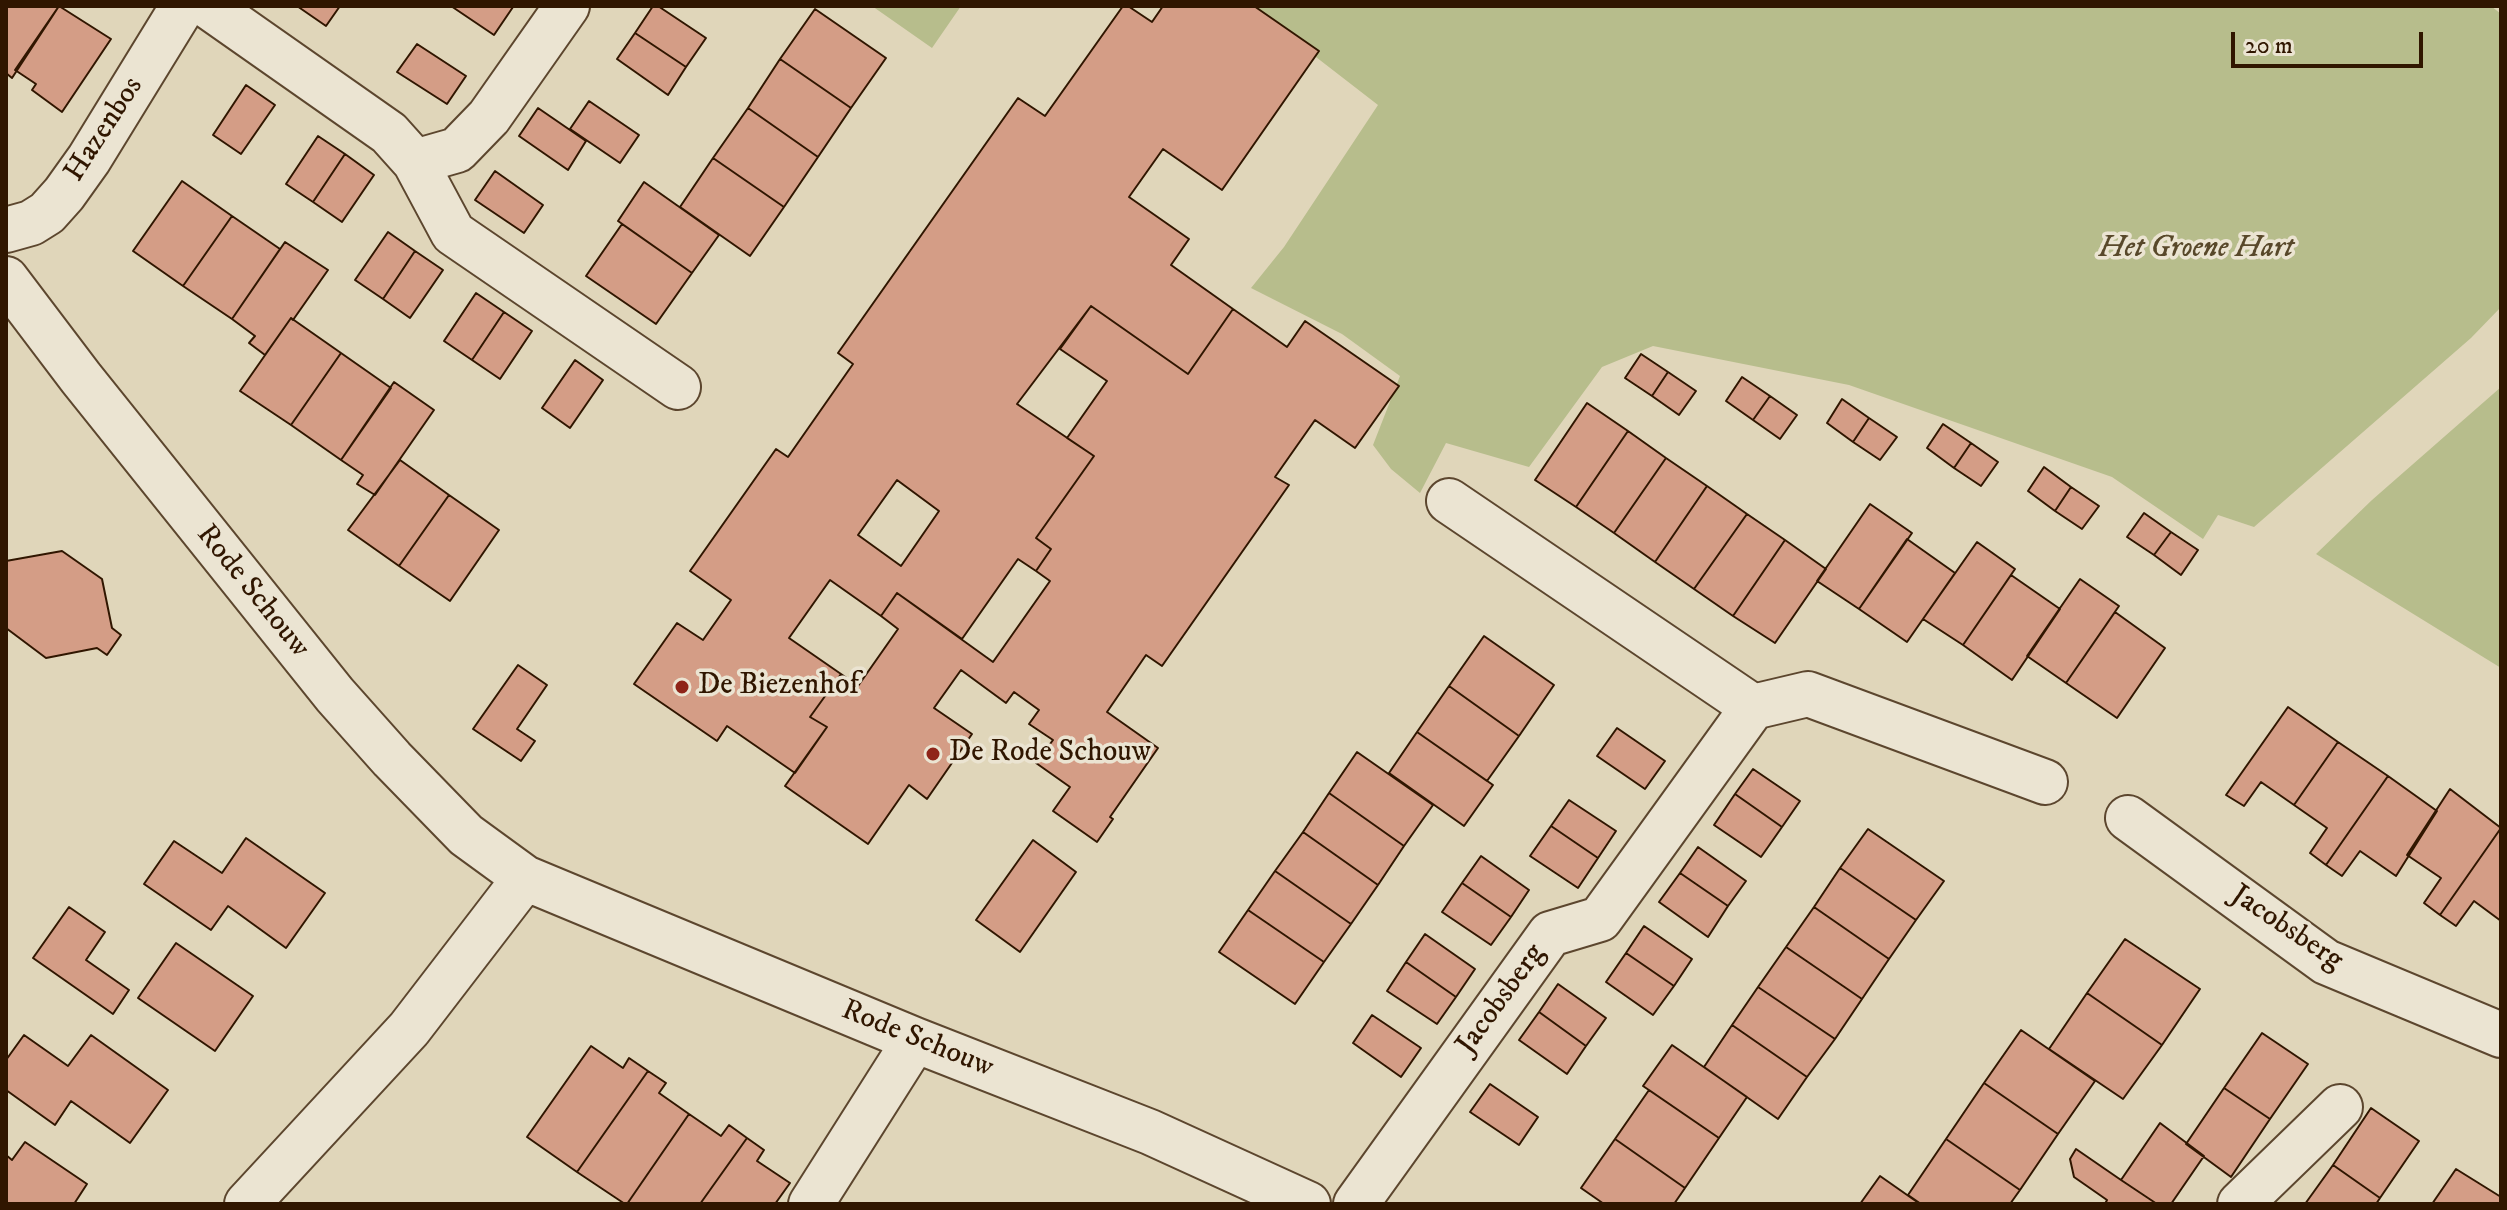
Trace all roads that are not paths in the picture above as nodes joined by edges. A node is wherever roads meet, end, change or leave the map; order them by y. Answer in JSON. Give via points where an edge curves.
{"nodes":[{"id":1,"x":183,"y":6,"type":"edge"},
{"id":2,"x":208,"y":6,"type":"edge"},
{"id":3,"x":567,"y":6,"type":"edge"},
{"id":4,"x":415,"y":162,"type":"junction"},
{"id":5,"x":6,"y":230,"type":"edge"},
{"id":6,"x":6,"y":279,"type":"edge"},
{"id":7,"x":678,"y":387,"type":"dead end"},
{"id":8,"x":1449,"y":501,"type":"dead end"},
{"id":9,"x":1753,"y":707,"type":"junction"},
{"id":10,"x":2045,"y":782,"type":"dead end"},
{"id":11,"x":2128,"y":818,"type":"dead end"},
{"id":12,"x":525,"y":878,"type":"junction"},
{"id":13,"x":2501,"y":1035,"type":"edge"},
{"id":14,"x":915,"y":1040,"type":"junction"},
{"id":15,"x":2340,"y":1107,"type":"dead end"},
{"id":16,"x":247,"y":1204,"type":"edge"},
{"id":17,"x":811,"y":1204,"type":"edge"},
{"id":18,"x":1308,"y":1204,"type":"edge"},
{"id":19,"x":1356,"y":1204,"type":"edge"},
{"id":20,"x":2240,"y":1204,"type":"edge"}],
"edges":[{"from":1,"to":5,"type":"street","name":"Hazenbos","via":[[64,194],[39,218]]},
{"from":2,"to":4,"type":"street","via":[[389,133]]},
{"from":3,"to":4,"type":"street","via":[[489,117],[457,150]]},
{"from":4,"to":7,"type":"street","via":[[453,233]]},
{"from":6,"to":12,"type":"street","name":"Rode Schouw","via":[[335,695],[466,835]]},
{"from":8,"to":9,"type":"street"},
{"from":9,"to":10,"type":"street","via":[[1808,694]]},
{"from":9,"to":19,"type":"street","name":"Jacobsberg","via":[[1600,919],[1550,934]]},
{"from":11,"to":13,"type":"street","name":"Jacobsberg","via":[[2326,962]]},
{"from":12,"to":14,"type":"street","name":"Rode Schouw"},
{"from":12,"to":16,"type":"street","via":[[409,1029]]},
{"from":14,"to":17,"type":"street"},
{"from":14,"to":18,"type":"street","name":"Rode Schouw","via":[[1150,1132]]},
{"from":15,"to":20,"type":"street"}]}
